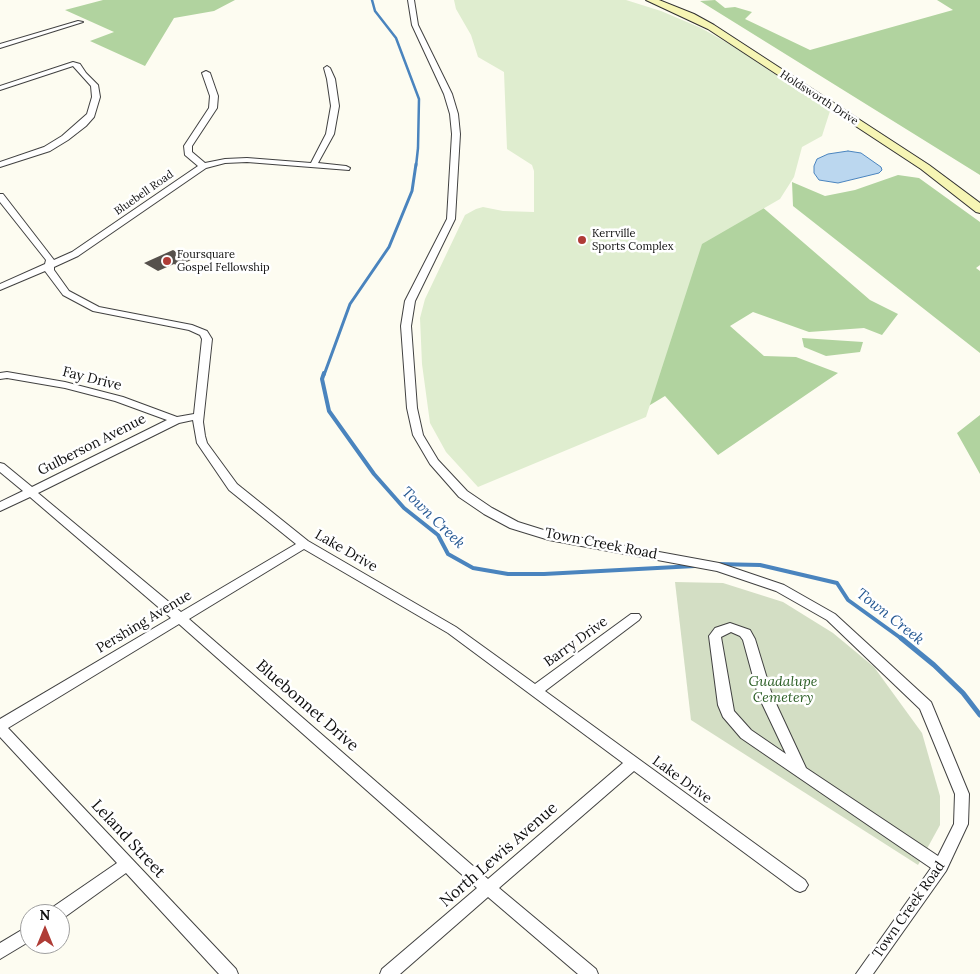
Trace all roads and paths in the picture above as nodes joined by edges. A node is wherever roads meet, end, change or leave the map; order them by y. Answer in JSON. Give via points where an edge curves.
{"nodes":[{"id":1,"x":411,"y":0,"type":"edge"},
{"id":2,"x":650,"y":0,"type":"edge"},
{"id":3,"x":667,"y":0,"type":"edge"},
{"id":4,"x":80,"y":22,"type":"dead end"},
{"id":5,"x":1,"y":44,"type":"edge"},
{"id":6,"x":327,"y":68,"type":"dead end"},
{"id":7,"x":206,"y":73,"type":"dead end"},
{"id":8,"x":0,"y":88,"type":"edge"},
{"id":9,"x":878,"y":131,"type":"junction"},
{"id":10,"x":0,"y":165,"type":"edge"},
{"id":11,"x":203,"y":166,"type":"junction"},
{"id":12,"x":313,"y":166,"type":"junction"},
{"id":13,"x":346,"y":168,"type":"dead end"},
{"id":14,"x":0,"y":196,"type":"edge"},
{"id":15,"x":980,"y":196,"type":"edge"},
{"id":16,"x":980,"y":209,"type":"edge"},
{"id":17,"x":50,"y":266,"type":"junction"},
{"id":18,"x":0,"y":287,"type":"edge"},
{"id":19,"x":0,"y":376,"type":"edge"},
{"id":20,"x":199,"y":416,"type":"junction"},
{"id":21,"x":176,"y":420,"type":"junction"},
{"id":22,"x":0,"y":466,"type":"edge"},
{"id":23,"x":32,"y":492,"type":"junction"},
{"id":24,"x":0,"y":507,"type":"edge"},
{"id":25,"x":304,"y":544,"type":"junction"},
{"id":26,"x":635,"y":617,"type":"dead end"},
{"id":27,"x":180,"y":618,"type":"junction"},
{"id":28,"x":536,"y":691,"type":"junction"},
{"id":29,"x":0,"y":727,"type":"edge"},
{"id":30,"x":633,"y":763,"type":"junction"},
{"id":31,"x":801,"y":772,"type":"junction"},
{"id":32,"x":128,"y":864,"type":"junction"},
{"id":33,"x":941,"y":866,"type":"junction"},
{"id":34,"x":800,"y":885,"type":"dead end"},
{"id":35,"x":487,"y":887,"type":"junction"},
{"id":36,"x":70,"y":904,"type":"edge"},
{"id":37,"x":20,"y":939,"type":"edge"},
{"id":38,"x":0,"y":952,"type":"edge"},
{"id":39,"x":230,"y":974,"type":"edge"},
{"id":40,"x":388,"y":974,"type":"edge"},
{"id":41,"x":590,"y":974,"type":"edge"},
{"id":42,"x":864,"y":974,"type":"edge"}],
"edges":[{"from":1,"to":33,"type":"street","name":"Town Creek Road","via":[[415,25],[448,94],[456,134],[451,219],[410,301],[406,326],[412,408],[418,435],[434,462],[463,494],[514,525],[549,536],[719,567],[780,588],[831,617],[926,706],[962,794],[962,824]]},
{"from":2,"to":9,"type":"main road","name":"Holdsworth Drive","via":[[711,27]]},
{"from":3,"to":9,"type":"main road","name":"Holdsworth Drive","via":[[722,25]]},
{"from":4,"to":5,"type":"street"},
{"from":6,"to":12,"type":"street","via":[[335,106],[330,134]]},
{"from":7,"to":11,"type":"street","via":[[214,96],[213,108],[188,146],[188,153]]},
{"from":8,"to":10,"type":"street","via":[[73,64],[78,65],[94,85],[96,97],[91,115],[65,138],[47,149]]},
{"from":9,"to":15,"type":"main road","name":"Holdsworth Drive","via":[[934,161]]},
{"from":9,"to":16,"type":"main road","name":"Holdsworth Drive"},
{"from":11,"to":12,"type":"street","name":"Bluebell Road","via":[[247,160]]},
{"from":11,"to":17,"type":"street","name":"Bluebell Road","via":[[75,254]]},
{"from":12,"to":13,"type":"street","name":"Bluebell Road"},
{"from":14,"to":17,"type":"street","name":"Lake Drive","via":[[50,260]]},
{"from":17,"to":18,"type":"street","name":"Bluebell Road"},
{"from":17,"to":20,"type":"street","name":"Lake Drive","via":[[49,270],[66,293],[96,309],[204,333],[207,340]]},
{"from":19,"to":21,"type":"street","name":"Fay Drive","via":[[65,385],[119,399]]},
{"from":20,"to":21,"type":"street","name":"Gulberson Avenue"},
{"from":20,"to":25,"type":"street","name":"Lake Drive","via":[[202,443],[226,479]]},
{"from":21,"to":23,"type":"street","name":"Gulberson Avenue"},
{"from":22,"to":23,"type":"street","name":"Bluebonnet Drive"},
{"from":23,"to":24,"type":"street","name":"Gulberson Avenue"},
{"from":23,"to":27,"type":"street","name":"Bluebonnet Drive"},
{"from":25,"to":27,"type":"street","name":"Pershing Avenue"},
{"from":25,"to":28,"type":"street","name":"Lake Drive","via":[[452,630]]},
{"from":26,"to":28,"type":"street","name":"Barry Drive"},
{"from":27,"to":29,"type":"street","name":"Pershing Avenue"},
{"from":27,"to":35,"type":"street","name":"Bluebonnet Drive"},
{"from":28,"to":30,"type":"street","name":"Lake Drive"},
{"from":29,"to":32,"type":"street","name":"Leland Street"},
{"from":30,"to":34,"type":"street","name":"Lake Drive"},
{"from":30,"to":35,"type":"street","name":"North Lewis Avenue"},
{"from":31,"to":31,"type":"street","via":[[746,734],[728,713],[715,636],[719,631],[738,629],[749,639],[765,695]]},
{"from":31,"to":33,"type":"street"},
{"from":32,"to":36,"type":"street"},
{"from":32,"to":39,"type":"street","name":"Leland Street"},
{"from":33,"to":42,"type":"street","name":"Town Creek Road"},
{"from":35,"to":40,"type":"street","name":"North Lewis Avenue"},
{"from":35,"to":41,"type":"street","name":"Bluebonnet Drive"},
{"from":37,"to":38,"type":"street"}]}
